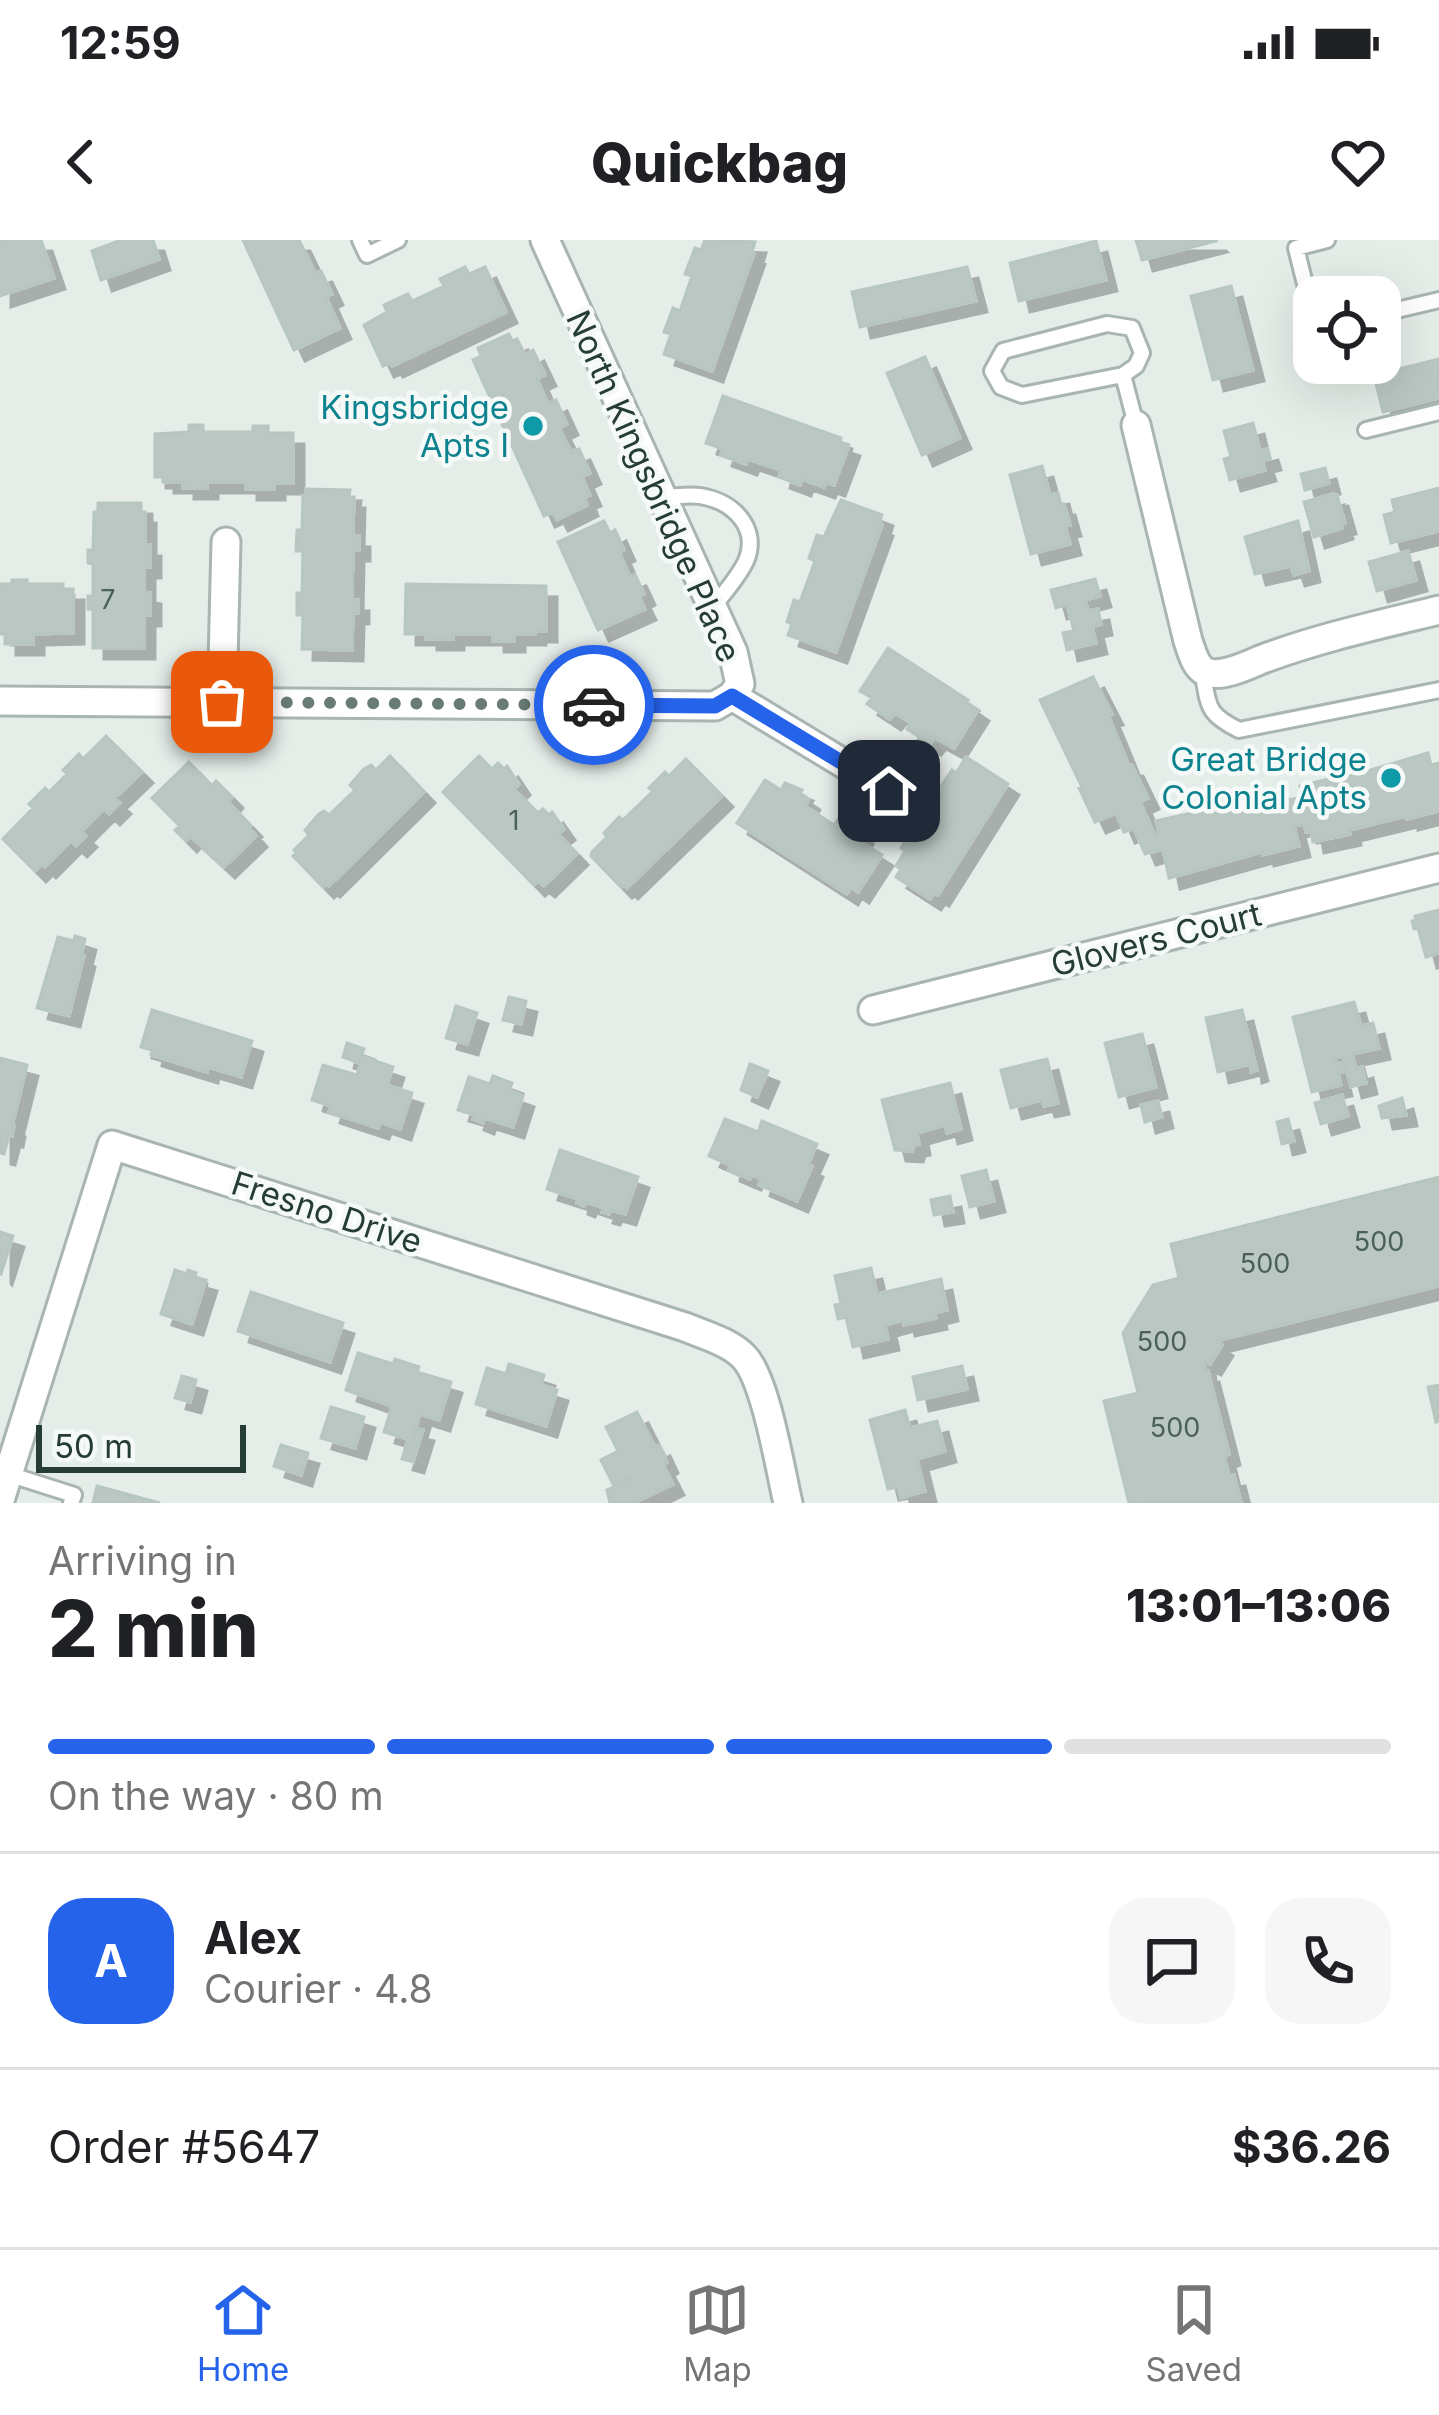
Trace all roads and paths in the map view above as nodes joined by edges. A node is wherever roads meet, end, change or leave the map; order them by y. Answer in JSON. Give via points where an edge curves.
{"nodes":[{"id":1,"x":360,"y":240,"type":"edge"},
{"id":2,"x":398,"y":240,"type":"edge"},
{"id":3,"x":544,"y":240,"type":"edge"},
{"id":4,"x":1327,"y":240,"type":"edge"},
{"id":5,"x":1303,"y":276,"type":"edge"},
{"id":6,"x":1439,"y":299,"type":"edge"},
{"id":7,"x":1401,"y":309,"type":"edge"},
{"id":8,"x":1123,"y":375,"type":"junction"},
{"id":9,"x":1439,"y":412,"type":"edge"},
{"id":10,"x":1136,"y":425,"type":"joint"},
{"id":11,"x":1366,"y":430,"type":"dead end"},
{"id":12,"x":662,"y":497,"type":"junction"},
{"id":13,"x":226,"y":542,"type":"dead end"},
{"id":14,"x":713,"y":607,"type":"junction"},
{"id":15,"x":1439,"y":610,"type":"edge"},
{"id":16,"x":1202,"y":670,"type":"junction"},
{"id":17,"x":1439,"y":690,"type":"edge"},
{"id":18,"x":732,"y":696,"type":"junction"},
{"id":19,"x":0,"y":701,"type":"edge"},
{"id":20,"x":222,"y":702,"type":"junction"},
{"id":21,"x":889,"y":791,"type":"dead end"},
{"id":22,"x":1439,"y":868,"type":"edge"},
{"id":23,"x":873,"y":1010,"type":"dead end"},
{"id":24,"x":4,"y":1487,"type":"edge"},
{"id":25,"x":71,"y":1503,"type":"edge"},
{"id":26,"x":788,"y":1503,"type":"edge"}],
"edges":[{"from":1,"to":2,"type":"lane","via":[[368,255]]},
{"from":3,"to":12,"type":"street","name":"North Kingsbridge Place"},
{"from":4,"to":5,"type":"lane","via":[[1296,248]]},
{"from":6,"to":7,"type":"lane"},
{"from":8,"to":8,"type":"lane","via":[[1142,353],[1132,328],[1107,324],[1003,351],[992,371],[1001,387],[1022,395]]},
{"from":8,"to":10,"type":"lane"},
{"from":9,"to":11,"type":"lane"},
{"from":10,"to":16,"type":"street"},
{"from":12,"to":14,"type":"street","name":"North Kingsbridge Place"},
{"from":12,"to":14,"type":"lane","via":[[700,496],[744,520],[748,556]]},
{"from":13,"to":20,"type":"street"},
{"from":14,"to":18,"type":"street","name":"North Kingsbridge Place","via":[[740,683]]},
{"from":15,"to":16,"type":"street","via":[[1233,670]]},
{"from":16,"to":17,"type":"lane","via":[[1215,718],[1239,730]]},
{"from":18,"to":20,"type":"street","via":[[715,706]]},
{"from":18,"to":21,"type":"street","name":"North Kingsbridge Place"},
{"from":19,"to":20,"type":"street"},
{"from":22,"to":23,"type":"street","name":"Glovers Court"},
{"from":24,"to":25,"type":"lane","via":[[74,1495]]},
{"from":24,"to":26,"type":"street","name":"Fresno Drive","via":[[112,1145],[741,1352],[760,1389]]}]}
